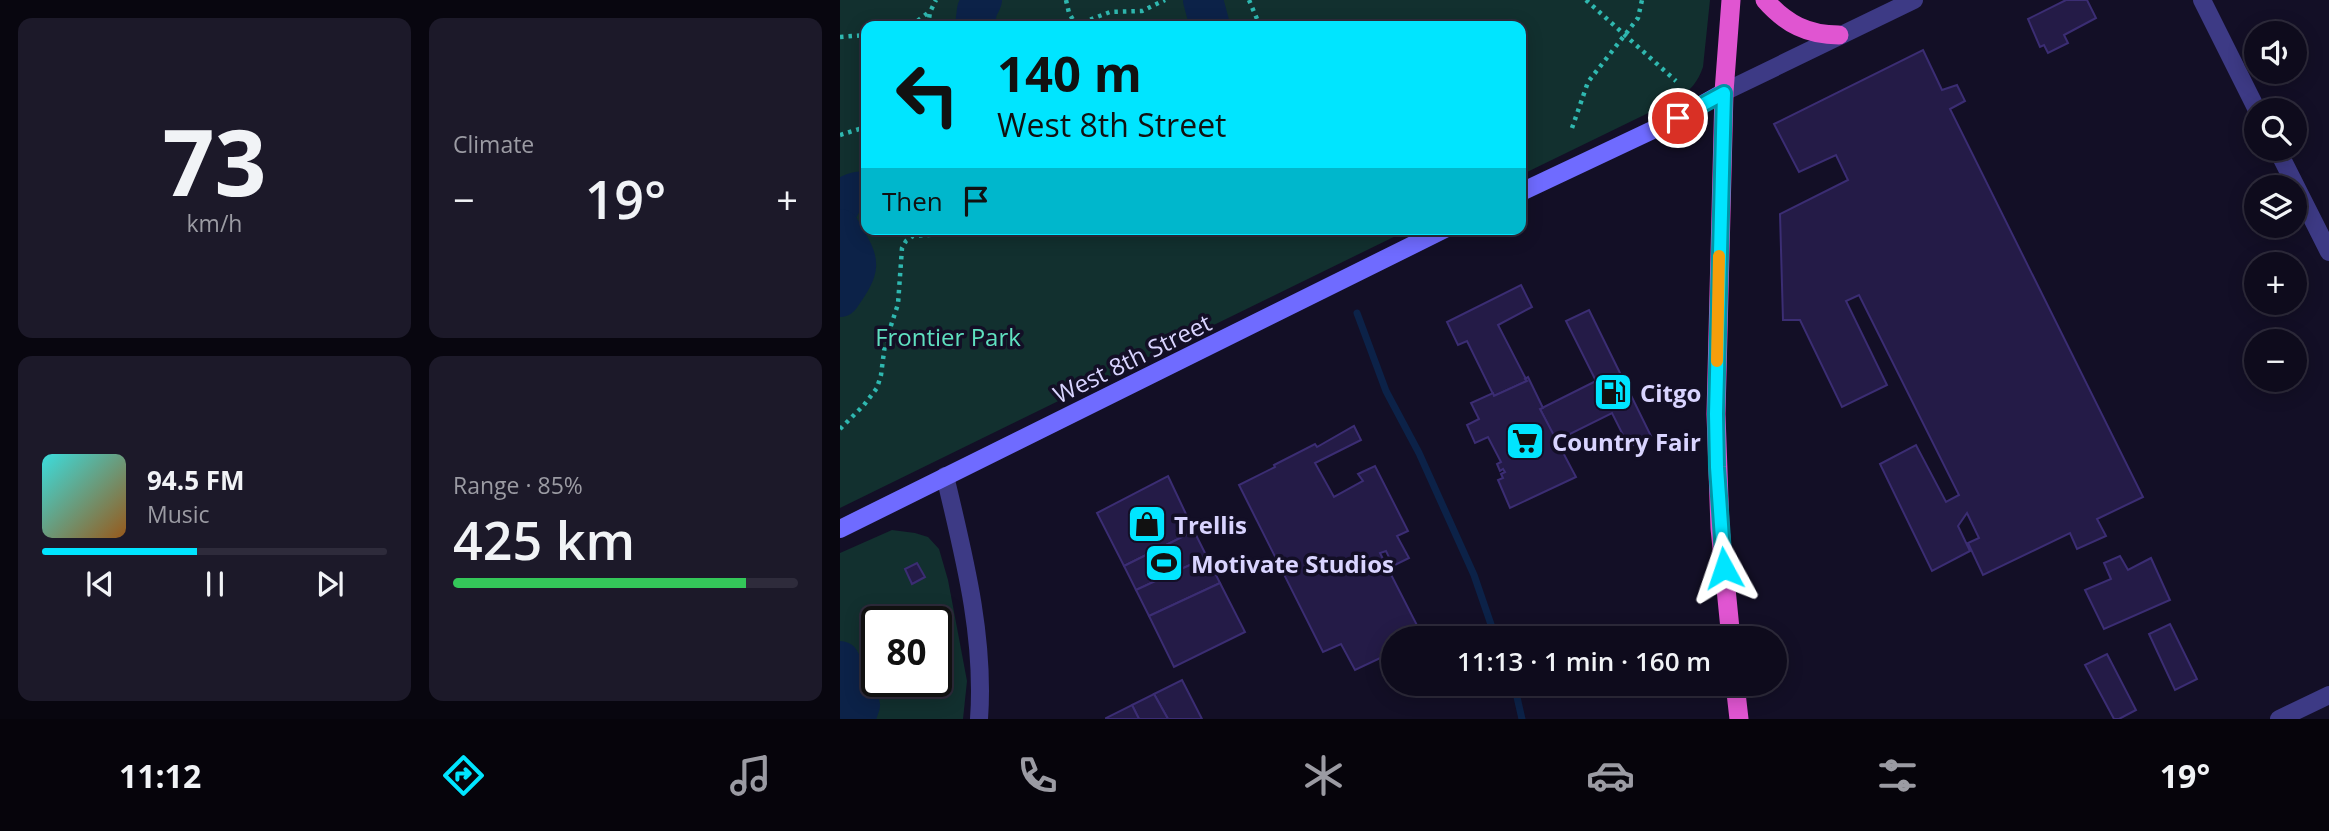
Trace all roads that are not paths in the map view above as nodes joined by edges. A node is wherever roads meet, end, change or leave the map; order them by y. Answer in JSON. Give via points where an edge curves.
{"nodes":[{"id":1,"x":1731,"y":0,"type":"edge"},
{"id":2,"x":1765,"y":0,"type":"edge"},
{"id":3,"x":1914,"y":0,"type":"edge"},
{"id":4,"x":2202,"y":0,"type":"edge"},
{"id":5,"x":1839,"y":35,"type":"junction"},
{"id":6,"x":1724,"y":93,"type":"junction"},
{"id":7,"x":2251,"y":98,"type":"edge"},
{"id":8,"x":2283,"y":161,"type":"edge"},
{"id":9,"x":1526,"y":190,"type":"edge"},
{"id":10,"x":1433,"y":235,"type":"edge"},
{"id":11,"x":2328,"y":248,"type":"edge"},
{"id":12,"x":945,"y":476,"type":"junction"},
{"id":13,"x":840,"y":529,"type":"edge"},
{"id":14,"x":1730,"y":626,"type":"edge"},
{"id":15,"x":2329,"y":695,"type":"edge"},
{"id":16,"x":1736,"y":696,"type":"edge"},
{"id":17,"x":979,"y":719,"type":"edge"},
{"id":18,"x":1739,"y":719,"type":"edge"},
{"id":19,"x":2279,"y":719,"type":"edge"}],
"edges":[{"from":1,"to":6,"type":"highway"},
{"from":2,"to":5,"type":"highway","via":[[1793,25],[1819,35]]},
{"from":3,"to":5,"type":"street"},
{"from":4,"to":7,"type":"street"},
{"from":5,"to":6,"type":"street"},
{"from":6,"to":9,"type":"main road"},
{"from":6,"to":14,"type":"highway","via":[[1717,467]]},
{"from":8,"to":11,"type":"street"},
{"from":10,"to":12,"type":"main road","name":"West 8th Street"},
{"from":12,"to":13,"type":"main road","name":"West 8th Street"},
{"from":12,"to":17,"type":"street","via":[[974,615]]},
{"from":15,"to":19,"type":"street"},
{"from":16,"to":18,"type":"highway"}]}
